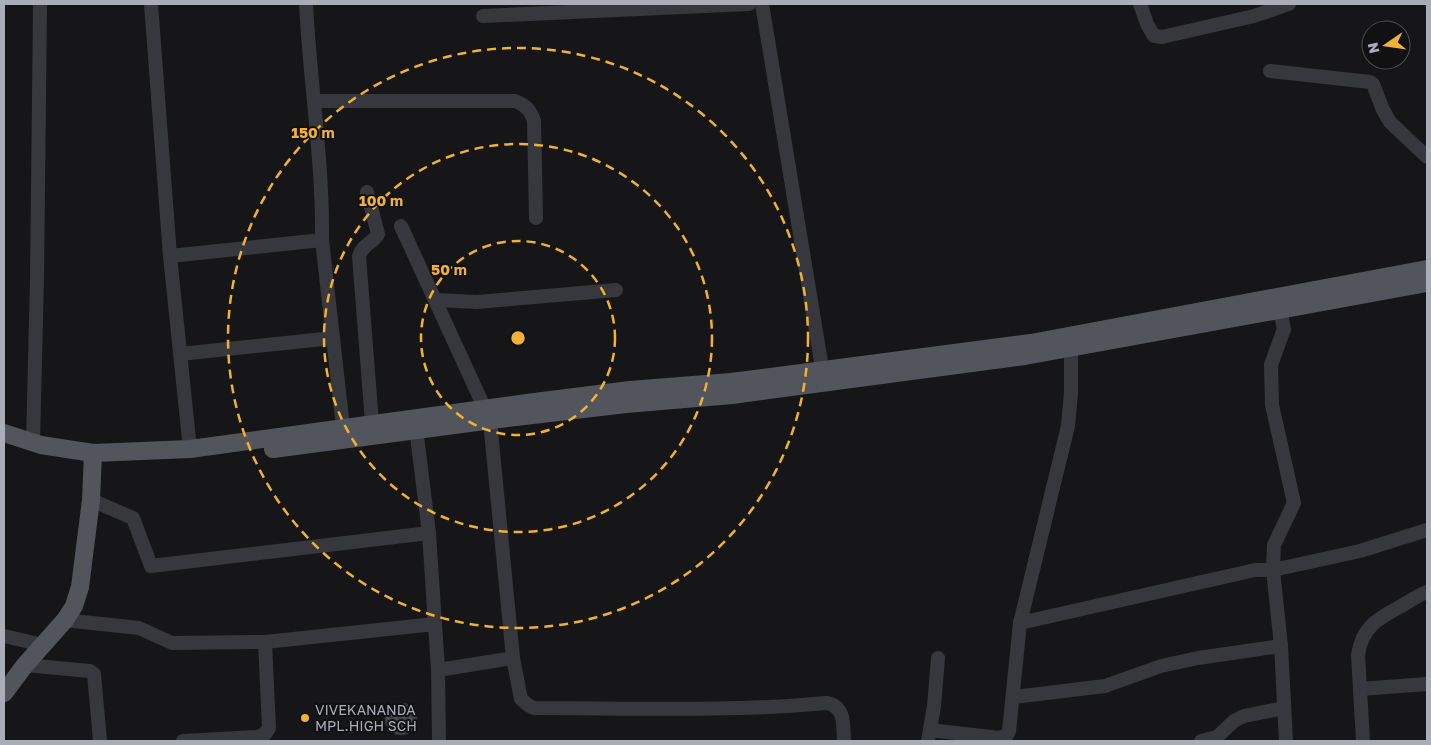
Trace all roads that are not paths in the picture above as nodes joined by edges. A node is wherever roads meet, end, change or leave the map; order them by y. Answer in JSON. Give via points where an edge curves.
{"nodes":[{"id":1,"x":40,"y":4,"type":"edge"},
{"id":2,"x":151,"y":4,"type":"edge"},
{"id":3,"x":306,"y":4,"type":"edge"},
{"id":4,"x":749,"y":4,"type":"edge"},
{"id":5,"x":762,"y":4,"type":"edge"},
{"id":6,"x":1140,"y":4,"type":"edge"},
{"id":7,"x":1289,"y":4,"type":"edge"},
{"id":8,"x":483,"y":16,"type":"dead end"},
{"id":9,"x":1270,"y":70,"type":"dead end"},
{"id":10,"x":315,"y":101,"type":"junction"},
{"id":11,"x":1427,"y":157,"type":"edge"},
{"id":12,"x":367,"y":192,"type":"dead end"},
{"id":13,"x":536,"y":218,"type":"dead end"},
{"id":14,"x":401,"y":226,"type":"dead end"},
{"id":15,"x":322,"y":240,"type":"junction"},
{"id":16,"x":170,"y":256,"type":"junction"},
{"id":17,"x":1427,"y":269,"type":"edge"},
{"id":18,"x":1427,"y":283,"type":"edge"},
{"id":19,"x":616,"y":290,"type":"dead end"},
{"id":20,"x":436,"y":300,"type":"junction"},
{"id":21,"x":1280,"y":310,"type":"junction"},
{"id":22,"x":333,"y":338,"type":"junction"},
{"id":23,"x":1071,"y":342,"type":"junction"},
{"id":24,"x":180,"y":354,"type":"junction"},
{"id":25,"x":824,"y":377,"type":"junction"},
{"id":26,"x":487,"y":415,"type":"junction"},
{"id":27,"x":372,"y":423,"type":"junction"},
{"id":28,"x":416,"y":424,"type":"junction"},
{"id":29,"x":343,"y":427,"type":"junction"},
{"id":30,"x":4,"y":432,"type":"edge"},
{"id":31,"x":33,"y":442,"type":"junction"},
{"id":32,"x":4,"y":445,"type":"edge"},
{"id":33,"x":190,"y":448,"type":"junction"},
{"id":34,"x":92,"y":459,"type":"junction"},
{"id":35,"x":91,"y":500,"type":"junction"},
{"id":36,"x":1427,"y":530,"type":"edge"},
{"id":37,"x":429,"y":533,"type":"junction"},
{"id":38,"x":1273,"y":570,"type":"junction"},
{"id":39,"x":1427,"y":592,"type":"edge"},
{"id":40,"x":64,"y":620,"type":"junction"},
{"id":41,"x":1020,"y":623,"type":"junction"},
{"id":42,"x":435,"y":624,"type":"junction"},
{"id":43,"x":4,"y":636,"type":"edge"},
{"id":44,"x":265,"y":642,"type":"junction"},
{"id":45,"x":43,"y":645,"type":"junction"},
{"id":46,"x":1281,"y":646,"type":"junction"},
{"id":47,"x":513,"y":658,"type":"junction"},
{"id":48,"x":938,"y":658,"type":"dead end"},
{"id":49,"x":26,"y":665,"type":"junction"},
{"id":50,"x":438,"y":670,"type":"junction"},
{"id":51,"x":1427,"y":684,"type":"edge"},
{"id":52,"x":1360,"y":689,"type":"junction"},
{"id":53,"x":4,"y":693,"type":"edge"},
{"id":54,"x":1014,"y":697,"type":"junction"},
{"id":55,"x":1284,"y":708,"type":"junction"},
{"id":56,"x":929,"y":736,"type":"edge"},
{"id":57,"x":989,"y":739,"type":"edge"},
{"id":58,"x":100,"y":741,"type":"edge"},
{"id":59,"x":183,"y":741,"type":"edge"},
{"id":60,"x":439,"y":741,"type":"edge"},
{"id":61,"x":844,"y":741,"type":"edge"},
{"id":62,"x":1201,"y":741,"type":"edge"},
{"id":63,"x":1286,"y":741,"type":"edge"},
{"id":64,"x":1363,"y":741,"type":"edge"}],
"edges":[{"from":1,"to":31,"type":"street"},
{"from":2,"to":16,"type":"street"},
{"from":3,"to":10,"type":"street"},
{"from":4,"to":8,"type":"street"},
{"from":5,"to":25,"type":"street"},
{"from":6,"to":7,"type":"street","via":[[1150,32],[1162,37],[1254,16]]},
{"from":9,"to":11,"type":"street","via":[[1370,82],[1390,122]]},
{"from":10,"to":13,"type":"street","via":[[515,101],[524,105],[534,120]]},
{"from":10,"to":15,"type":"street"},
{"from":12,"to":27,"type":"street","via":[[378,234],[359,256]]},
{"from":14,"to":20,"type":"street"},
{"from":15,"to":16,"type":"street"},
{"from":15,"to":22,"type":"street"},
{"from":16,"to":24,"type":"street"},
{"from":17,"to":23,"type":"main road"},
{"from":18,"to":21,"type":"main road"},
{"from":19,"to":20,"type":"street","via":[[477,302]]},
{"from":20,"to":26,"type":"street"},
{"from":21,"to":23,"type":"main road"},
{"from":21,"to":38,"type":"street","via":[[1284,329],[1271,365],[1272,405],[1294,503],[1274,545]]},
{"from":22,"to":24,"type":"street"},
{"from":22,"to":29,"type":"street"},
{"from":23,"to":25,"type":"main road"},
{"from":23,"to":41,"type":"street","via":[[1068,426]]},
{"from":24,"to":33,"type":"street"},
{"from":25,"to":26,"type":"main road","via":[[732,395]]},
{"from":26,"to":28,"type":"main road"},
{"from":26,"to":47,"type":"street"},
{"from":27,"to":28,"type":"main road"},
{"from":27,"to":29,"type":"main road"},
{"from":28,"to":34,"type":"main road","via":[[194,459],[143,463]]},
{"from":28,"to":37,"type":"street"},
{"from":29,"to":33,"type":"main road"},
{"from":30,"to":31,"type":"main road"},
{"from":31,"to":34,"type":"main road"},
{"from":32,"to":34,"type":"main road","via":[[33,455]]},
{"from":33,"to":34,"type":"main road"},
{"from":34,"to":35,"type":"main road"},
{"from":35,"to":37,"type":"street","via":[[133,518],[151,566]]},
{"from":35,"to":40,"type":"main road","via":[[80,587],[74,606]]},
{"from":36,"to":38,"type":"street","via":[[1360,551]]},
{"from":37,"to":42,"type":"street"},
{"from":38,"to":41,"type":"street","via":[[1254,570]]},
{"from":38,"to":46,"type":"street"},
{"from":39,"to":52,"type":"street","via":[[1380,618],[1366,630],[1358,655]]},
{"from":40,"to":44,"type":"street","via":[[139,628],[172,643]]},
{"from":40,"to":45,"type":"main road"},
{"from":41,"to":54,"type":"street"},
{"from":42,"to":44,"type":"street"},
{"from":42,"to":50,"type":"street"},
{"from":43,"to":45,"type":"street"},
{"from":44,"to":59,"type":"street","via":[[269,728],[265,734]]},
{"from":45,"to":49,"type":"main road"},
{"from":46,"to":54,"type":"street","via":[[1161,666],[1104,686]]},
{"from":46,"to":55,"type":"street"},
{"from":47,"to":50,"type":"street"},
{"from":47,"to":61,"type":"street","via":[[522,699],[531,707],[669,710],[826,703],[839,709]]},
{"from":48,"to":56,"type":"street"},
{"from":49,"to":53,"type":"main road"},
{"from":49,"to":58,"type":"street","via":[[90,670],[94,674]]},
{"from":50,"to":60,"type":"street"},
{"from":51,"to":52,"type":"street"},
{"from":52,"to":64,"type":"street"},
{"from":54,"to":57,"type":"street","via":[[1007,735]]},
{"from":55,"to":62,"type":"street","via":[[1244,716],[1217,737]]},
{"from":55,"to":63,"type":"street"},
{"from":56,"to":57,"type":"street"}]}
